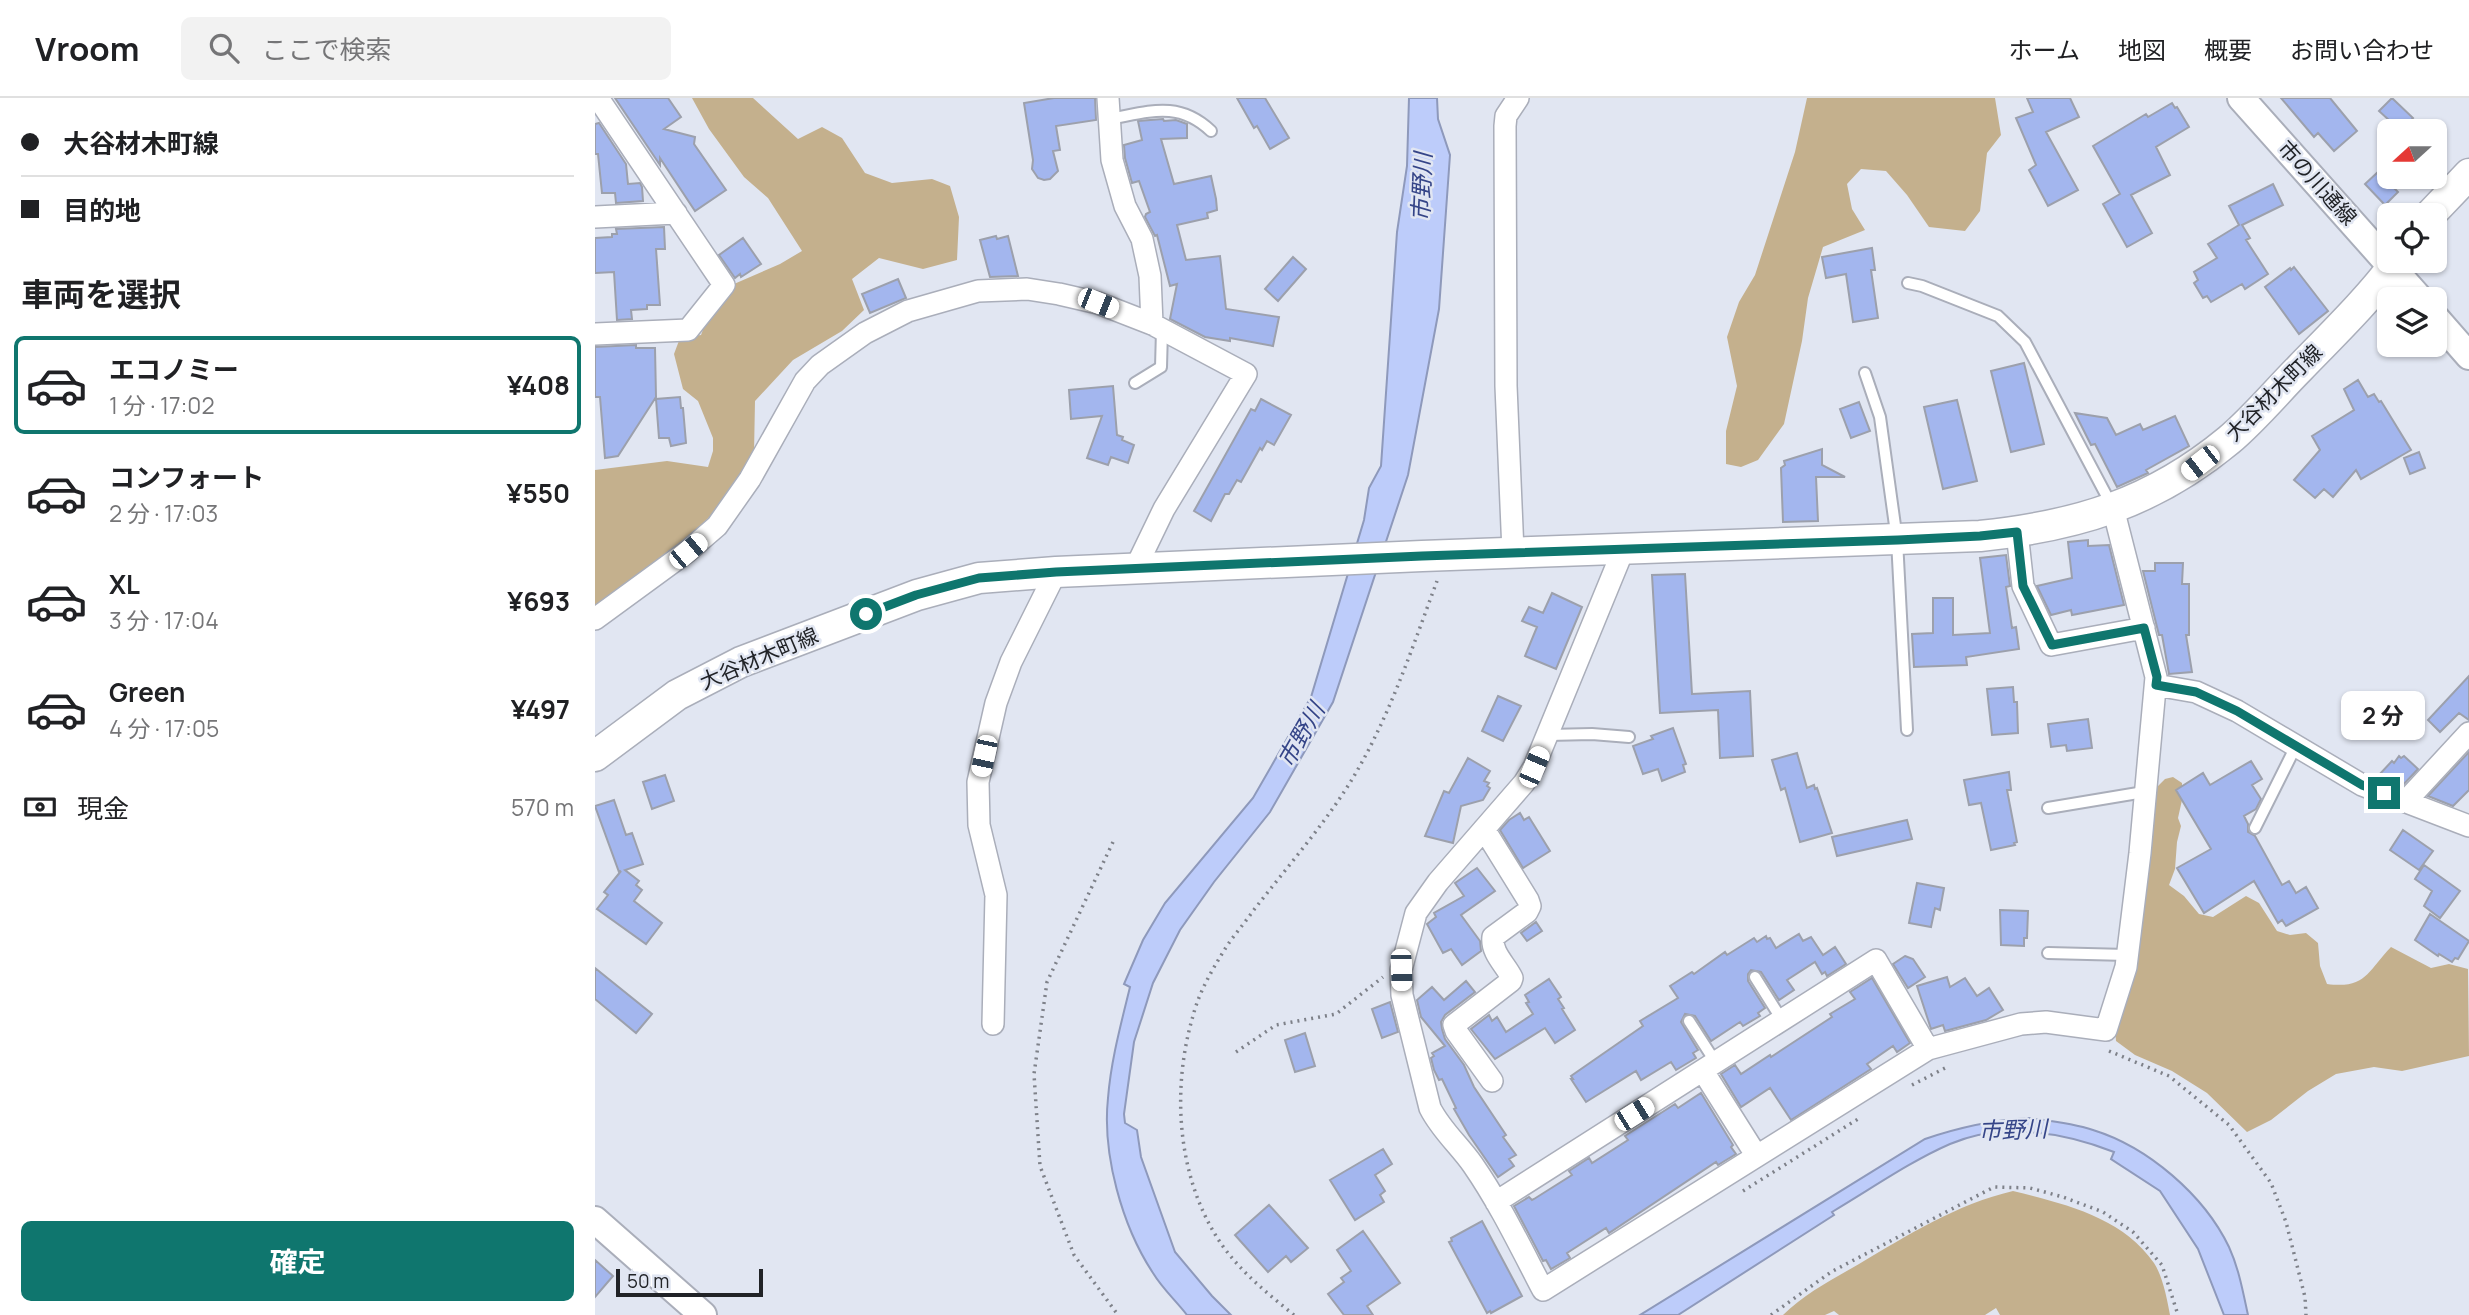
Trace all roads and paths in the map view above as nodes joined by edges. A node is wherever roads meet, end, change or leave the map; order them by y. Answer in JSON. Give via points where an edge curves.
{"nodes":[{"id":1,"x":595,"y":98,"type":"edge"},
{"id":2,"x":1518,"y":98,"type":"edge"},
{"id":3,"x":2241,"y":98,"type":"edge"},
{"id":4,"x":1108,"y":108,"type":"edge"},
{"id":5,"x":1211,"y":131,"type":"dead end"},
{"id":6,"x":2469,"y":174,"type":"edge"},
{"id":7,"x":2441,"y":203,"type":"edge"},
{"id":8,"x":675,"y":213,"type":"junction"},
{"id":9,"x":595,"y":217,"type":"edge"},
{"id":10,"x":2377,"y":245,"type":"edge"},
{"id":11,"x":2387,"y":273,"type":"edge"},
{"id":12,"x":1908,"y":283,"type":"dead end"},
{"id":13,"x":1157,"y":327,"type":"junction"},
{"id":14,"x":2447,"y":331,"type":"edge"},
{"id":15,"x":595,"y":334,"type":"edge"},
{"id":16,"x":2469,"y":356,"type":"edge"},
{"id":17,"x":1865,"y":373,"type":"dead end"},
{"id":18,"x":1135,"y":383,"type":"dead end"},
{"id":19,"x":2113,"y":509,"type":"junction"},
{"id":20,"x":2017,"y":532,"type":"junction"},
{"id":21,"x":1898,"y":540,"type":"junction"},
{"id":22,"x":1624,"y":548,"type":"junction"},
{"id":23,"x":1513,"y":552,"type":"junction"},
{"id":24,"x":1434,"y":555,"type":"junction"},
{"id":25,"x":1135,"y":569,"type":"junction"},
{"id":26,"x":1056,"y":572,"type":"junction"},
{"id":27,"x":595,"y":619,"type":"edge"},
{"id":28,"x":2144,"y":628,"type":"junction"},
{"id":29,"x":2156,"y":685,"type":"junction"},
{"id":30,"x":1907,"y":730,"type":"dead end"},
{"id":31,"x":2469,"y":733,"type":"edge"},
{"id":32,"x":1548,"y":735,"type":"junction"},
{"id":33,"x":1629,"y":737,"type":"dead end"},
{"id":34,"x":2296,"y":746,"type":"junction"},
{"id":35,"x":595,"y":756,"type":"edge"},
{"id":36,"x":2144,"y":792,"type":"junction"},
{"id":37,"x":2406,"y":801,"type":"junction"},
{"id":38,"x":2048,"y":808,"type":"dead end"},
{"id":39,"x":2469,"y":826,"type":"edge"},
{"id":40,"x":2255,"y":828,"type":"dead end"},
{"id":41,"x":1484,"y":829,"type":"junction"},
{"id":42,"x":1113,"y":842,"type":"dead end"},
{"id":43,"x":2048,"y":953,"type":"dead end"},
{"id":44,"x":2127,"y":955,"type":"junction"},
{"id":45,"x":1403,"y":961,"type":"junction"},
{"id":46,"x":1755,"y":977,"type":"dead end"},
{"id":47,"x":1782,"y":1020,"type":"junction"},
{"id":48,"x":1689,"y":1021,"type":"dead end"},
{"id":49,"x":993,"y":1024,"type":"dead end"},
{"id":50,"x":1928,"y":1049,"type":"junction"},
{"id":51,"x":2108,"y":1050,"type":"dead end"},
{"id":52,"x":1237,"y":1052,"type":"dead end"},
{"id":53,"x":1949,"y":1066,"type":"dead end"},
{"id":54,"x":1710,"y":1067,"type":"junction"},
{"id":55,"x":1492,"y":1081,"type":"dead end"},
{"id":56,"x":1904,"y":1090,"type":"dead end"},
{"id":57,"x":1858,"y":1119,"type":"dead end"},
{"id":58,"x":1756,"y":1155,"type":"junction"},
{"id":59,"x":1733,"y":1197,"type":"dead end"},
{"id":60,"x":1496,"y":1202,"type":"junction"},
{"id":61,"x":595,"y":1220,"type":"edge"},
{"id":62,"x":703,"y":1315,"type":"edge"},
{"id":63,"x":1118,"y":1315,"type":"edge"},
{"id":64,"x":1294,"y":1315,"type":"edge"},
{"id":65,"x":1771,"y":1315,"type":"edge"},
{"id":66,"x":2178,"y":1315,"type":"edge"},
{"id":67,"x":2306,"y":1315,"type":"edge"}],
"edges":[{"from":1,"to":8,"type":"street"},
{"from":2,"to":23,"type":"street","via":[[1505,126],[1506,386]]},
{"from":3,"to":10,"type":"street","name":"市の川通線"},
{"from":4,"to":5,"type":"lane","via":[[1179,111]]},
{"from":4,"to":13,"type":"street","via":[[1117,183],[1142,239]]},
{"from":6,"to":7,"type":"main road"},
{"from":8,"to":9,"type":"street"},
{"from":8,"to":15,"type":"street","via":[[724,285],[688,330]]},
{"from":11,"to":19,"type":"main road","name":"大谷材木町線","via":[[2231,438],[2184,475]]},
{"from":12,"to":19,"type":"lane","via":[[1998,316],[2013,328],[2025,342]]},
{"from":13,"to":18,"type":"lane","via":[[1161,367]]},
{"from":13,"to":25,"type":"street","via":[[1246,374],[1164,509]]},
{"from":13,"to":27,"type":"street","via":[[1098,303],[1014,290],[978,291],[908,311],[865,333],[805,381],[750,479],[717,526]]},
{"from":14,"to":16,"type":"street"},
{"from":17,"to":21,"type":"lane","via":[[1879,417]]},
{"from":19,"to":20,"type":"main road","name":"大谷材木町線"},
{"from":19,"to":28,"type":"street"},
{"from":20,"to":21,"type":"main road","name":"大谷材木町線"},
{"from":20,"to":28,"type":"street","via":[[2023,586],[2052,645]]},
{"from":21,"to":22,"type":"main road","name":"大谷材木町線"},
{"from":21,"to":30,"type":"lane"},
{"from":22,"to":23,"type":"main road","name":"大谷材木町線"},
{"from":22,"to":32,"type":"street"},
{"from":23,"to":24,"type":"main road","name":"大谷材木町線"},
{"from":24,"to":25,"type":"main road","name":"大谷材木町線"},
{"from":24,"to":64,"type":"path","via":[[1402,675],[1376,733],[1310,840],[1226,947],[1204,987],[1188,1038],[1180,1124],[1204,1213],[1242,1268]]},
{"from":25,"to":26,"type":"main road","name":"大谷材木町線"},
{"from":26,"to":35,"type":"main road","name":"大谷材木町線","via":[[979,578],[916,595],[741,662],[677,695]]},
{"from":26,"to":49,"type":"street","via":[[996,702],[978,782],[979,825],[996,895]]},
{"from":28,"to":29,"type":"street"},
{"from":29,"to":34,"type":"street","via":[[2196,692]]},
{"from":29,"to":36,"type":"street"},
{"from":31,"to":37,"type":"street"},
{"from":32,"to":33,"type":"lane"},
{"from":32,"to":41,"type":"street","via":[[1534,767]]},
{"from":34,"to":37,"type":"street","via":[[2362,785]]},
{"from":34,"to":40,"type":"lane"},
{"from":36,"to":38,"type":"lane"},
{"from":36,"to":44,"type":"street"},
{"from":37,"to":39,"type":"street"},
{"from":41,"to":45,"type":"street","via":[[1416,913]]},
{"from":41,"to":55,"type":"street","via":[[1530,906],[1493,937],[1494,951],[1511,981],[1454,1025]]},
{"from":42,"to":63,"type":"path","via":[[1047,982],[1034,1074],[1040,1166],[1074,1255]]},
{"from":43,"to":44,"type":"lane"},
{"from":44,"to":50,"type":"street","via":[[2106,1030],[2021,1024]]},
{"from":45,"to":52,"type":"path","via":[[1336,1014],[1276,1025]]},
{"from":45,"to":60,"type":"street","via":[[1402,995],[1430,1108]]},
{"from":46,"to":47,"type":"lane"},
{"from":47,"to":50,"type":"street","via":[[1876,960]]},
{"from":47,"to":54,"type":"street"},
{"from":48,"to":54,"type":"lane"},
{"from":50,"to":58,"type":"street"},
{"from":51,"to":67,"type":"path","via":[[2169,1076],[2229,1125],[2271,1183],[2286,1222]]},
{"from":53,"to":56,"type":"path"},
{"from":54,"to":58,"type":"street"},
{"from":54,"to":60,"type":"street"},
{"from":57,"to":59,"type":"path"},
{"from":58,"to":60,"type":"street","via":[[1543,1290]]},
{"from":61,"to":62,"type":"street"},
{"from":65,"to":66,"type":"path","via":[[1831,1272],[1994,1187],[2031,1188],[2063,1197],[2103,1212],[2133,1232],[2162,1265]]}]}
